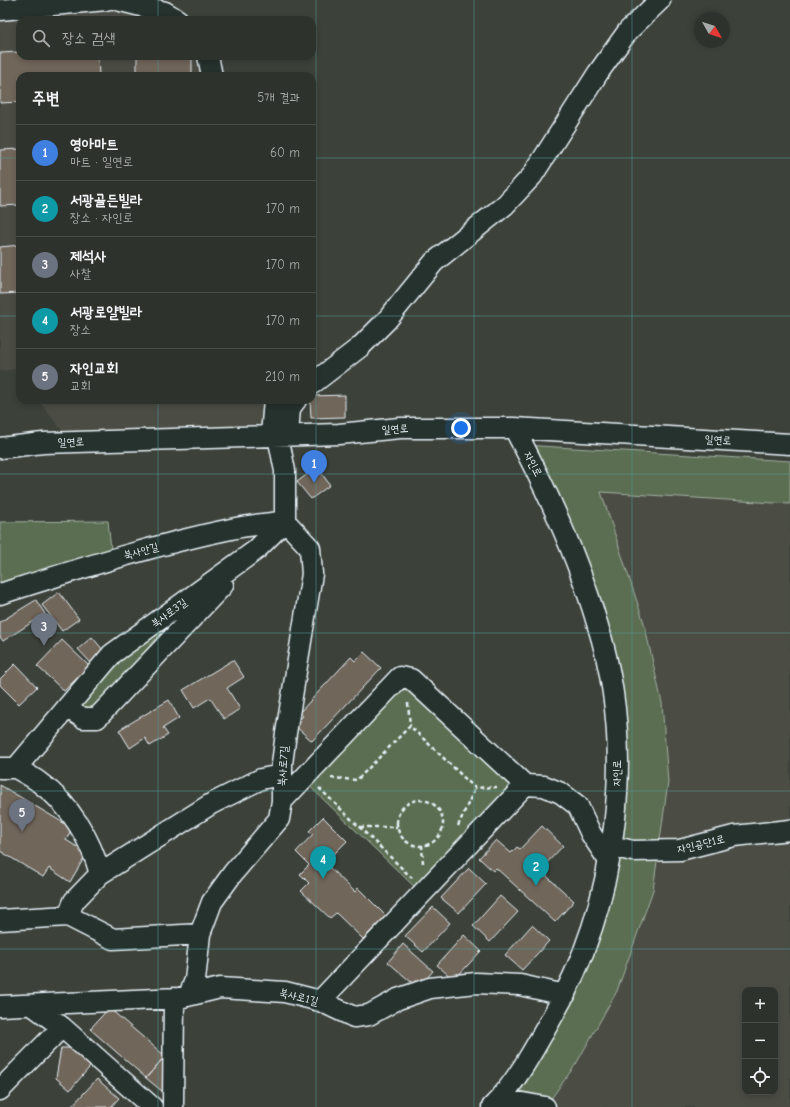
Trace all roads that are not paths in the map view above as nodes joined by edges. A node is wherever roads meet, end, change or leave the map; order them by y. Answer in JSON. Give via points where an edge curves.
{"nodes":[{"id":1,"x":106,"y":0,"type":"edge"},
{"id":2,"x":117,"y":0,"type":"edge"},
{"id":3,"x":660,"y":0,"type":"edge"},
{"id":4,"x":0,"y":10,"type":"edge"},
{"id":5,"x":172,"y":16,"type":"edge"},
{"id":6,"x":209,"y":60,"type":"edge"},
{"id":7,"x":211,"y":72,"type":"edge"},
{"id":8,"x":316,"y":381,"type":"edge"},
{"id":9,"x":275,"y":404,"type":"edge"},
{"id":10,"x":293,"y":404,"type":"edge"},
{"id":11,"x":514,"y":428,"type":"junction"},
{"id":12,"x":279,"y":435,"type":"junction"},
{"id":13,"x":790,"y":444,"type":"edge"},
{"id":14,"x":0,"y":448,"type":"edge"},
{"id":15,"x":285,"y":521,"type":"junction"},
{"id":16,"x":256,"y":550,"type":"junction"},
{"id":17,"x":0,"y":594,"type":"edge"},
{"id":18,"x":68,"y":708,"type":"junction"},
{"id":19,"x":8,"y":768,"type":"edge"},
{"id":20,"x":281,"y":775,"type":"junction"},
{"id":21,"x":525,"y":785,"type":"junction"},
{"id":22,"x":282,"y":801,"type":"junction"},
{"id":23,"x":790,"y":830,"type":"edge"},
{"id":24,"x":610,"y":854,"type":"junction"},
{"id":25,"x":100,"y":874,"type":"junction"},
{"id":26,"x":68,"y":916,"type":"junction"},
{"id":27,"x":0,"y":920,"type":"edge"},
{"id":28,"x":200,"y":934,"type":"junction"},
{"id":29,"x":565,"y":995,"type":"junction"},
{"id":30,"x":182,"y":997,"type":"junction"},
{"id":31,"x":320,"y":1001,"type":"junction"},
{"id":32,"x":32,"y":1005,"type":"junction"},
{"id":33,"x":0,"y":1006,"type":"edge"},
{"id":34,"x":62,"y":1027,"type":"junction"},
{"id":35,"x":0,"y":1090,"type":"edge"},
{"id":36,"x":496,"y":1103,"type":"edge"},
{"id":37,"x":152,"y":1107,"type":"edge"},
{"id":38,"x":173,"y":1107,"type":"edge"},
{"id":39,"x":545,"y":1107,"type":"edge"}],
"edges":[{"from":1,"to":4,"type":"street"},
{"from":2,"to":5,"type":"street","via":[[165,12]]},
{"from":3,"to":8,"type":"street","via":[[628,31],[532,176],[505,205],[434,262],[387,320],[360,347]]},
{"from":6,"to":7,"type":"street"},
{"from":9,"to":12,"type":"street"},
{"from":10,"to":12,"type":"street"},
{"from":11,"to":12,"type":"street","name":"일연로","via":[[400,428],[340,434]]},
{"from":11,"to":13,"type":"street","name":"일연로"},
{"from":11,"to":24,"type":"street","name":"자인로","via":[[540,476],[563,527],[598,624],[610,675],[617,733],[617,784]]},
{"from":12,"to":14,"type":"street","name":"일연로","via":[[43,443]]},
{"from":12,"to":15,"type":"street","via":[[285,472]]},
{"from":15,"to":16,"type":"street","name":"북사로3길"},
{"from":15,"to":17,"type":"street","name":"북사안길","via":[[232,528],[166,544],[112,558]]},
{"from":15,"to":20,"type":"street","name":"북사로7길","via":[[310,548],[312,574]]},
{"from":16,"to":18,"type":"street","name":"북사로3길","via":[[112,654]]},
{"from":16,"to":18,"type":"street","via":[[97,718],[83,718]]},
{"from":18,"to":19,"type":"street","name":"북사로3길"},
{"from":19,"to":25,"type":"street","via":[[41,783],[62,803],[82,830],[95,856]]},
{"from":20,"to":22,"type":"street","name":"북사로7길"},
{"from":20,"to":25,"type":"street","via":[[261,779],[211,804]]},
{"from":21,"to":22,"type":"street","via":[[411,679],[400,678]]},
{"from":21,"to":24,"type":"street","via":[[544,786],[561,793],[578,806],[591,834]]},
{"from":21,"to":31,"type":"street"},
{"from":22,"to":28,"type":"street","name":"북사로7길","via":[[279,819],[212,902]]},
{"from":23,"to":24,"type":"street","name":"자인공단1로","via":[[734,836],[680,850]]},
{"from":24,"to":29,"type":"street","name":"자인로","via":[[601,899],[586,947]]},
{"from":25,"to":26,"type":"street","via":[[74,901]]},
{"from":26,"to":27,"type":"street"},
{"from":26,"to":28,"type":"street","via":[[113,939]]},
{"from":28,"to":30,"type":"street","name":"북사로7길","via":[[195,980]]},
{"from":29,"to":31,"type":"street","name":"북사로1길","via":[[526,985],[476,983],[430,988],[398,999],[369,1015],[354,1017]]},
{"from":29,"to":36,"type":"street","name":"자인로"},
{"from":30,"to":31,"type":"street","name":"북사로1길","via":[[220,988],[285,992]]},
{"from":30,"to":32,"type":"street","name":"북사로1길"},
{"from":30,"to":38,"type":"street","name":"북사로7길"},
{"from":32,"to":33,"type":"street","name":"북사로1길"},
{"from":32,"to":34,"type":"street"},
{"from":34,"to":35,"type":"street"},
{"from":34,"to":37,"type":"street"},
{"from":36,"to":39,"type":"street"}]}
